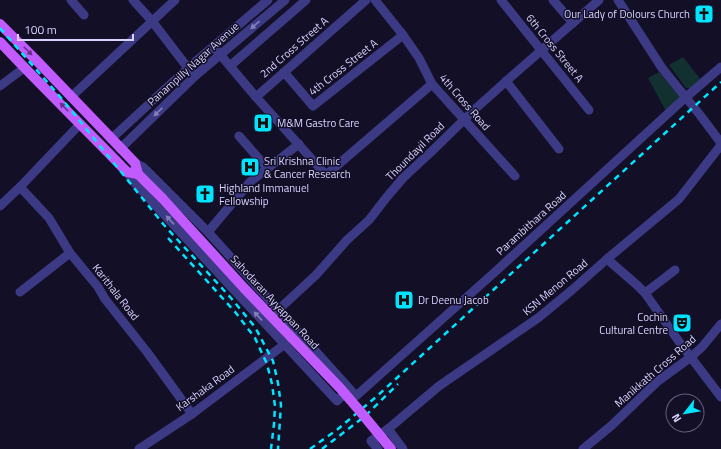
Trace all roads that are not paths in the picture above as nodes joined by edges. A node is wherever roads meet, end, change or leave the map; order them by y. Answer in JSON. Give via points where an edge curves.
{"nodes":[{"id":1,"x":71,"y":0,"type":"edge"},
{"id":2,"x":133,"y":0,"type":"edge"},
{"id":3,"x":175,"y":0,"type":"edge"},
{"id":4,"x":268,"y":0,"type":"edge"},
{"id":5,"x":285,"y":0,"type":"edge"},
{"id":6,"x":306,"y":0,"type":"edge"},
{"id":7,"x":366,"y":0,"type":"edge"},
{"id":8,"x":375,"y":0,"type":"edge"},
{"id":9,"x":501,"y":0,"type":"edge"},
{"id":10,"x":553,"y":0,"type":"edge"},
{"id":11,"x":599,"y":0,"type":"edge"},
{"id":12,"x":618,"y":0,"type":"edge"},
{"id":13,"x":84,"y":15,"type":"dead end"},
{"id":14,"x":152,"y":21,"type":"junction"},
{"id":15,"x":573,"y":23,"type":"junction"},
{"id":16,"x":0,"y":24,"type":"edge"},
{"id":17,"x":403,"y":35,"type":"junction"},
{"id":18,"x":0,"y":42,"type":"edge"},
{"id":19,"x":213,"y":46,"type":"junction"},
{"id":20,"x":541,"y":51,"type":"junction"},
{"id":21,"x":220,"y":54,"type":"junction"},
{"id":22,"x":39,"y":63,"type":"junction"},
{"id":23,"x":230,"y":66,"type":"junction"},
{"id":24,"x":721,"y":67,"type":"edge"},
{"id":25,"x":188,"y":68,"type":"junction"},
{"id":26,"x":27,"y":71,"type":"junction"},
{"id":27,"x":284,"y":72,"type":"junction"},
{"id":28,"x":195,"y":76,"type":"junction"},
{"id":29,"x":506,"y":82,"type":"junction"},
{"id":30,"x":432,"y":84,"type":"junction"},
{"id":31,"x":0,"y":86,"type":"edge"},
{"id":32,"x":71,"y":97,"type":"junction"},
{"id":33,"x":256,"y":97,"type":"junction"},
{"id":34,"x":686,"y":98,"type":"junction"},
{"id":35,"x":589,"y":110,"type":"dead end"},
{"id":36,"x":464,"y":119,"type":"junction"},
{"id":37,"x":80,"y":124,"type":"junction"},
{"id":38,"x":239,"y":136,"type":"dead end"},
{"id":39,"x":112,"y":139,"type":"junction"},
{"id":40,"x":299,"y":144,"type":"junction"},
{"id":41,"x":721,"y":144,"type":"edge"},
{"id":42,"x":101,"y":145,"type":"junction"},
{"id":43,"x":120,"y":149,"type":"junction"},
{"id":44,"x":559,"y":149,"type":"dead end"},
{"id":45,"x":135,"y":163,"type":"junction"},
{"id":46,"x":267,"y":168,"type":"junction"},
{"id":47,"x":127,"y":172,"type":"junction"},
{"id":48,"x":138,"y":174,"type":"junction"},
{"id":49,"x":515,"y":176,"type":"dead end"},
{"id":50,"x":20,"y":187,"type":"junction"},
{"id":51,"x":0,"y":206,"type":"edge"},
{"id":52,"x":208,"y":232,"type":"junction"},
{"id":53,"x":70,"y":253,"type":"junction"},
{"id":54,"x":607,"y":259,"type":"junction"},
{"id":55,"x":675,"y":270,"type":"dead end"},
{"id":56,"x":20,"y":292,"type":"dead end"},
{"id":57,"x":645,"y":293,"type":"junction"},
{"id":58,"x":278,"y":310,"type":"junction"},
{"id":59,"x":721,"y":324,"type":"edge"},
{"id":60,"x":285,"y":344,"type":"junction"},
{"id":61,"x":691,"y":357,"type":"junction"},
{"id":62,"x":349,"y":389,"type":"junction"},
{"id":63,"x":721,"y":397,"type":"edge"},
{"id":64,"x":192,"y":414,"type":"junction"},
{"id":65,"x":388,"y":429,"type":"junction"},
{"id":66,"x":139,"y":449,"type":"edge"},
{"id":67,"x":378,"y":449,"type":"edge"},
{"id":68,"x":391,"y":449,"type":"edge"},
{"id":69,"x":403,"y":449,"type":"edge"},
{"id":70,"x":583,"y":449,"type":"edge"}],
"edges":[{"from":1,"to":13,"type":"street"},
{"from":2,"to":14,"type":"street"},
{"from":3,"to":14,"type":"street"},
{"from":4,"to":19,"type":"street","name":"Panampilly Nagar Avenue"},
{"from":5,"to":21,"type":"street","name":"Panampilly Nagar Avenue","one_way":true},
{"from":6,"to":23,"type":"street"},
{"from":7,"to":27,"type":"street","name":"2nd Cross Street A"},
{"from":8,"to":17,"type":"street","name":"4th Cross Road"},
{"from":9,"to":20,"type":"street","name":"6th Cross Street A"},
{"from":10,"to":15,"type":"street"},
{"from":11,"to":15,"type":"street","name":"Thoundayil Road"},
{"from":12,"to":34,"type":"street","via":[[662,68]]},
{"from":14,"to":25,"type":"street"},
{"from":14,"to":32,"type":"street"},
{"from":15,"to":20,"type":"street","name":"Thoundayil Road"},
{"from":16,"to":22,"type":"main road","one_way":true},
{"from":17,"to":27,"type":"street","name":"4th Cross Street A","via":[[313,106]]},
{"from":17,"to":30,"type":"street","name":"4th Cross Road","via":[[419,58]]},
{"from":18,"to":26,"type":"main road"},
{"from":19,"to":21,"type":"street"},
{"from":19,"to":25,"type":"street","name":"Panampilly Nagar Avenue"},
{"from":20,"to":29,"type":"street","name":"Thoundayil Road"},
{"from":20,"to":35,"type":"street","name":"6th Cross Street A"},
{"from":21,"to":23,"type":"street"},
{"from":21,"to":28,"type":"street","name":"Panampilly Nagar Avenue"},
{"from":22,"to":26,"type":"main road"},
{"from":22,"to":32,"type":"main road"},
{"from":23,"to":33,"type":"street"},
{"from":24,"to":34,"type":"street","name":"Parambithara Road"},
{"from":25,"to":28,"type":"street"},
{"from":25,"to":39,"type":"street","name":"Panampilly Nagar Avenue"},
{"from":26,"to":31,"type":"street"},
{"from":37,"to":26,"type":"main road","one_way":true},
{"from":27,"to":33,"type":"street","name":"2nd Cross Street A"},
{"from":28,"to":43,"type":"street","name":"Panampilly Nagar Avenue","one_way":true},
{"from":29,"to":36,"type":"street","name":"Thoundayil Road"},
{"from":29,"to":44,"type":"street"},
{"from":30,"to":36,"type":"street","name":"4th Cross Road"},
{"from":30,"to":40,"type":"street","via":[[326,175]]},
{"from":32,"to":39,"type":"main road"},
{"from":33,"to":40,"type":"street"},
{"from":34,"to":41,"type":"street"},
{"from":34,"to":62,"type":"street","name":"Parambithara Road","via":[[356,396]]},
{"from":36,"to":49,"type":"street","name":"4th Cross Road"},
{"from":36,"to":58,"type":"street","name":"Thoundayil Road","via":[[403,178],[369,220],[316,275]]},
{"from":37,"to":42,"type":"main road"},
{"from":37,"to":50,"type":"street"},
{"from":38,"to":46,"type":"street"},
{"from":39,"to":43,"type":"main road"},
{"from":40,"to":46,"type":"street"},
{"from":41,"to":54,"type":"street","name":"KSN Menon Road","via":[[679,199]]},
{"from":42,"to":43,"type":"main road"},
{"from":42,"to":47,"type":"main road"},
{"from":43,"to":45,"type":"main road"},
{"from":45,"to":48,"type":"main road","name":"Sahodaran Ayyappan Road"},
{"from":45,"to":52,"type":"street","via":[[143,167]]},
{"from":46,"to":52,"type":"street","via":[[250,182]]},
{"from":47,"to":48,"type":"main road"},
{"from":60,"to":47,"type":"street","one_way":true},
{"from":48,"to":68,"type":"main road","name":"Sahodaran Ayyappan Road","bridge":true,"via":[[340,388]]},
{"from":50,"to":51,"type":"street"},
{"from":50,"to":53,"type":"street","name":"Karithala Road","via":[[49,218]]},
{"from":52,"to":58,"type":"street"},
{"from":53,"to":56,"type":"street"},
{"from":53,"to":64,"type":"street","name":"Karithala Road"},
{"from":54,"to":57,"type":"street"},
{"from":54,"to":65,"type":"street","name":"KSN Menon Road","via":[[538,318],[439,386]]},
{"from":55,"to":57,"type":"street"},
{"from":57,"to":61,"type":"street"},
{"from":58,"to":62,"type":"street"},
{"from":59,"to":61,"type":"street","name":"Manikkath Cross Road"},
{"from":60,"to":62,"type":"street","via":[[337,401]]},
{"from":60,"to":64,"type":"street","name":"Karshaka Road"},
{"from":61,"to":63,"type":"street"},
{"from":61,"to":70,"type":"street","name":"Manikkath Cross Road","via":[[658,381]]},
{"from":64,"to":66,"type":"street","name":"Karshaka Road"},
{"from":65,"to":67,"type":"street","name":"KSN Menon Road","via":[[371,441]]},
{"from":65,"to":69,"type":"street"}]}
